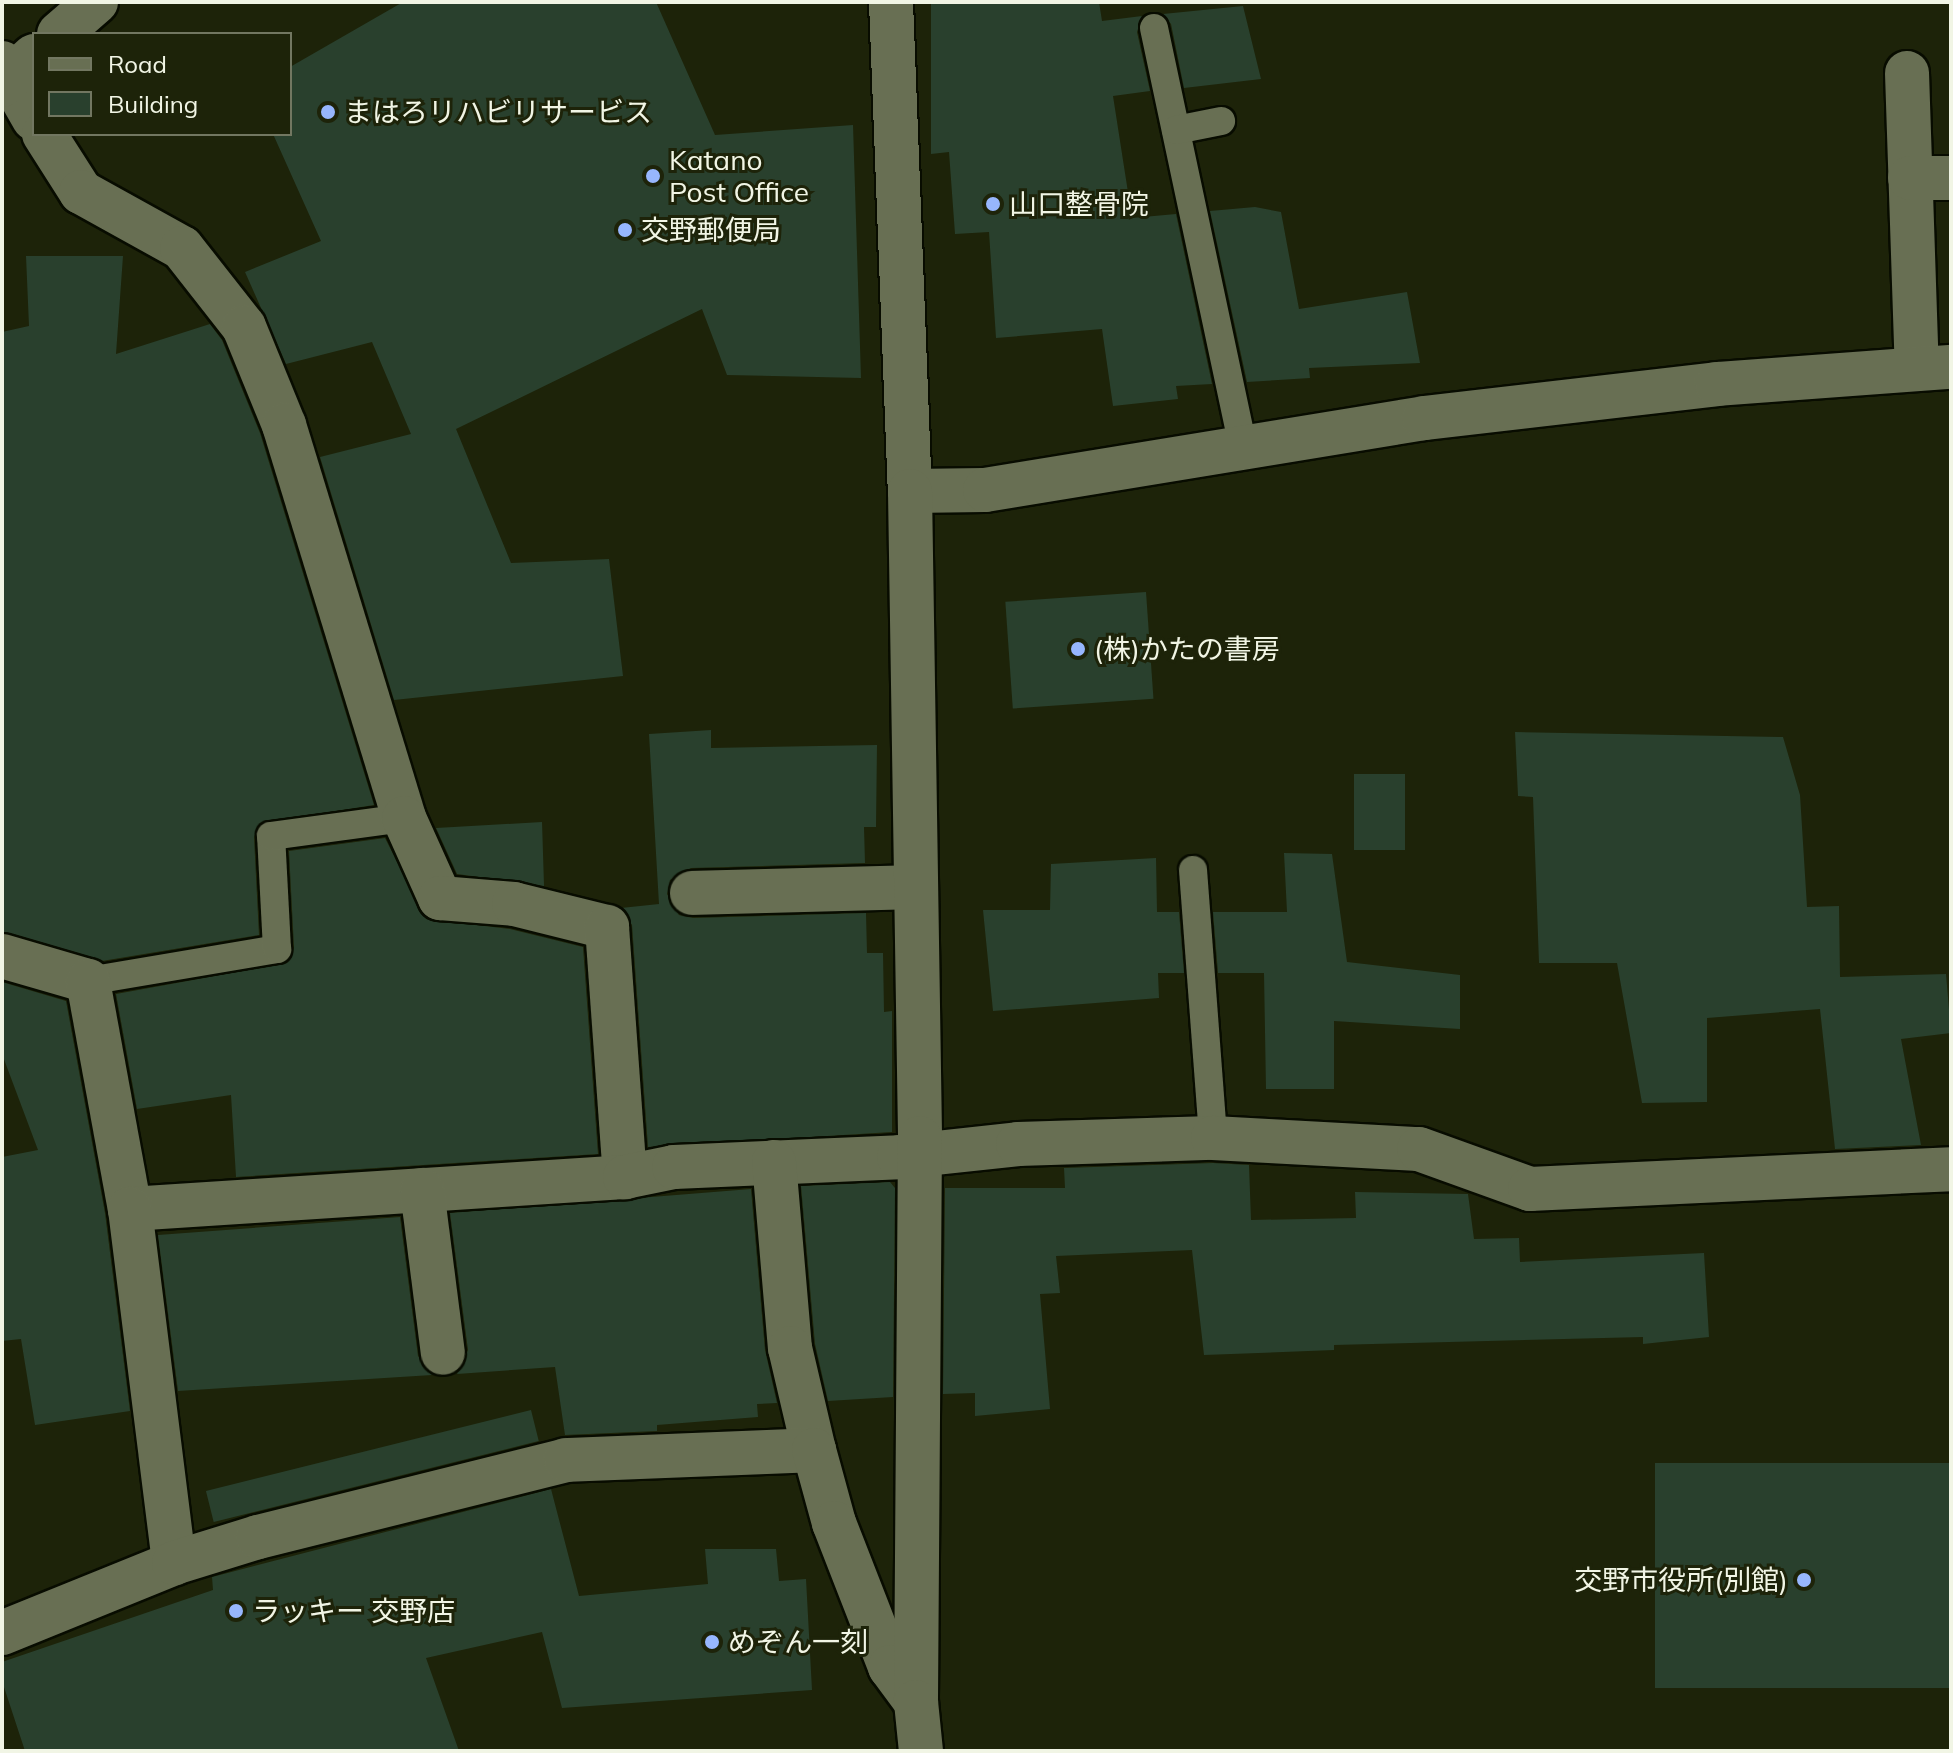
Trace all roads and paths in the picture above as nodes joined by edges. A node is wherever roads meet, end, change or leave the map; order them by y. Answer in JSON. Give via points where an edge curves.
{"nodes":[{"id":1,"x":96,"y":2,"type":"edge"},
{"id":2,"x":891,"y":2,"type":"edge"},
{"id":3,"x":1154,"y":28,"type":"dead end"},
{"id":4,"x":61,"y":32,"type":"edge"},
{"id":5,"x":12,"y":70,"type":"edge"},
{"id":6,"x":1907,"y":73,"type":"dead end"},
{"id":7,"x":32,"y":115,"type":"edge"},
{"id":8,"x":1221,"y":121,"type":"dead end"},
{"id":9,"x":1176,"y":130,"type":"junction"},
{"id":10,"x":45,"y":136,"type":"edge"},
{"id":11,"x":1931,"y":178,"type":"edge"},
{"id":12,"x":1934,"y":368,"type":"edge"},
{"id":13,"x":1243,"y":447,"type":"junction"},
{"id":14,"x":910,"y":491,"type":"junction"},
{"id":15,"x":404,"y":818,"type":"junction"},
{"id":16,"x":1193,"y":870,"type":"dead end"},
{"id":17,"x":916,"y":887,"type":"junction"},
{"id":18,"x":692,"y":893,"type":"dead end"},
{"id":19,"x":2,"y":956,"type":"edge"},
{"id":20,"x":88,"y":981,"type":"junction"},
{"id":21,"x":1213,"y":1138,"type":"junction"},
{"id":22,"x":920,"y":1153,"type":"junction"},
{"id":23,"x":774,"y":1162,"type":"junction"},
{"id":24,"x":1951,"y":1169,"type":"edge"},
{"id":25,"x":625,"y":1177,"type":"junction"},
{"id":26,"x":422,"y":1190,"type":"junction"},
{"id":27,"x":130,"y":1209,"type":"junction"},
{"id":28,"x":443,"y":1353,"type":"dead end"},
{"id":29,"x":814,"y":1450,"type":"junction"},
{"id":30,"x":174,"y":1563,"type":"junction"},
{"id":31,"x":2,"y":1633,"type":"edge"},
{"id":32,"x":916,"y":1702,"type":"junction"},
{"id":33,"x":921,"y":1751,"type":"edge"}],
"edges":[{"from":1,"to":4,"type":"street"},
{"from":2,"to":14,"type":"street"},
{"from":3,"to":9,"type":"lane"},
{"from":5,"to":7,"type":"street"},
{"from":6,"to":11,"type":"street"},
{"from":8,"to":9,"type":"lane"},
{"from":9,"to":13,"type":"lane"},
{"from":10,"to":15,"type":"street","via":[[81,192],[182,248],[244,327],[284,425]]},
{"from":11,"to":12,"type":"street"},
{"from":12,"to":13,"type":"street","via":[[1717,384],[1455,414]]},
{"from":13,"to":14,"type":"street","via":[[985,490]]},
{"from":14,"to":17,"type":"street"},
{"from":15,"to":20,"type":"lane","via":[[271,836],[277,949]]},
{"from":15,"to":25,"type":"street","via":[[440,898],[514,904],[607,927]]},
{"from":16,"to":21,"type":"lane"},
{"from":17,"to":18,"type":"street"},
{"from":17,"to":22,"type":"street"},
{"from":19,"to":20,"type":"street"},
{"from":20,"to":27,"type":"street"},
{"from":21,"to":22,"type":"street"},
{"from":21,"to":24,"type":"street","via":[[1419,1149],[1530,1189]]},
{"from":22,"to":23,"type":"street"},
{"from":22,"to":32,"type":"street"},
{"from":23,"to":25,"type":"street","via":[[674,1167]]},
{"from":23,"to":29,"type":"street","via":[[790,1348]]},
{"from":25,"to":26,"type":"street"},
{"from":26,"to":27,"type":"street"},
{"from":26,"to":28,"type":"street"},
{"from":27,"to":30,"type":"street"},
{"from":29,"to":30,"type":"street","via":[[566,1460]]},
{"from":29,"to":32,"type":"street","via":[[834,1523],[890,1667]]},
{"from":30,"to":31,"type":"street"},
{"from":32,"to":33,"type":"street"}]}
